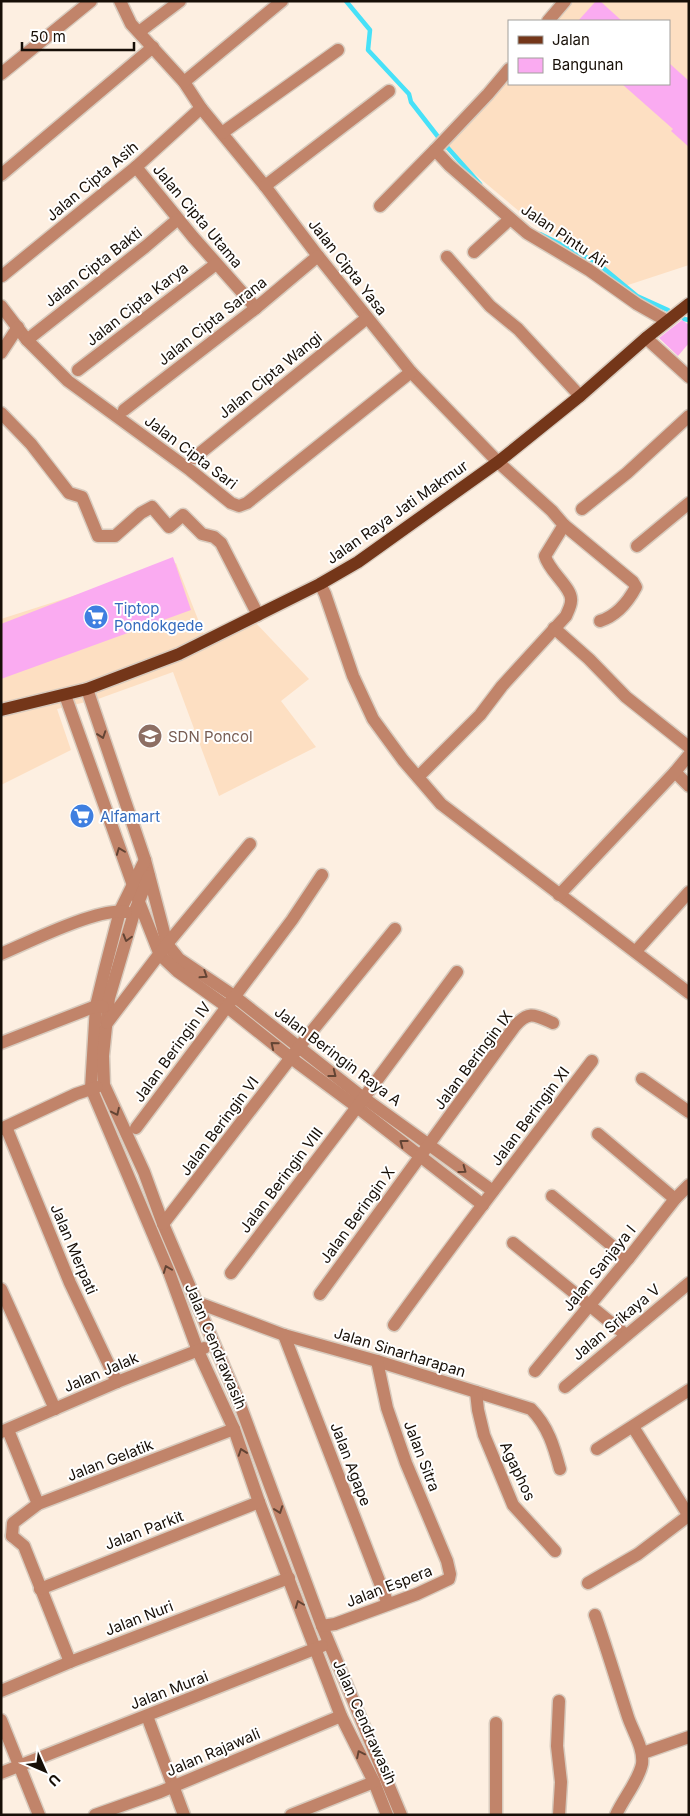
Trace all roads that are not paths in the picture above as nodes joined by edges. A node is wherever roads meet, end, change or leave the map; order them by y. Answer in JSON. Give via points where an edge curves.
{"nodes":[{"id":1,"x":91,"y":1,"type":"edge"},
{"id":2,"x":120,"y":1,"type":"edge"},
{"id":3,"x":180,"y":1,"type":"edge"},
{"id":4,"x":282,"y":1,"type":"edge"},
{"id":5,"x":565,"y":1,"type":"edge"},
{"id":6,"x":549,"y":20,"type":"edge"},
{"id":7,"x":139,"y":32,"type":"junction"},
{"id":8,"x":153,"y":48,"type":"junction"},
{"id":9,"x":338,"y":50,"type":"dead end"},
{"id":10,"x":508,"y":70,"type":"edge"},
{"id":11,"x":1,"y":74,"type":"edge"},
{"id":12,"x":184,"y":82,"type":"junction"},
{"id":13,"x":389,"y":91,"type":"dead end"},
{"id":14,"x":201,"y":108,"type":"junction"},
{"id":15,"x":222,"y":133,"type":"junction"},
{"id":16,"x":440,"y":145,"type":"junction"},
{"id":17,"x":136,"y":167,"type":"junction"},
{"id":18,"x":1,"y":175,"type":"edge"},
{"id":19,"x":265,"y":186,"type":"junction"},
{"id":20,"x":380,"y":206,"type":"dead end"},
{"id":21,"x":178,"y":219,"type":"junction"},
{"id":22,"x":510,"y":219,"type":"junction"},
{"id":23,"x":474,"y":252,"type":"dead end"},
{"id":24,"x":318,"y":256,"type":"junction"},
{"id":25,"x":446,"y":257,"type":"dead end"},
{"id":26,"x":216,"y":264,"type":"junction"},
{"id":27,"x":2,"y":276,"type":"edge"},
{"id":28,"x":689,"y":304,"type":"edge"},
{"id":29,"x":1,"y":306,"type":"edge"},
{"id":30,"x":256,"y":308,"type":"junction"},
{"id":31,"x":367,"y":318,"type":"junction"},
{"id":32,"x":667,"y":321,"type":"junction"},
{"id":33,"x":18,"y":327,"type":"junction"},
{"id":34,"x":646,"y":338,"type":"junction"},
{"id":35,"x":27,"y":340,"type":"junction"},
{"id":36,"x":1,"y":352,"type":"edge"},
{"id":37,"x":78,"y":370,"type":"dead end"},
{"id":38,"x":411,"y":372,"type":"junction"},
{"id":39,"x":689,"y":377,"type":"edge"},
{"id":40,"x":580,"y":396,"type":"junction"},
{"id":41,"x":124,"y":410,"type":"dead end"},
{"id":42,"x":1,"y":413,"type":"edge"},
{"id":43,"x":689,"y":416,"type":"edge"},
{"id":44,"x":194,"y":458,"type":"dead end"},
{"id":45,"x":498,"y":462,"type":"junction"},
{"id":46,"x":689,"y":503,"type":"edge"},
{"id":47,"x":582,"y":508,"type":"dead end"},
{"id":48,"x":564,"y":525,"type":"junction"},
{"id":49,"x":637,"y":546,"type":"dead end"},
{"id":50,"x":320,"y":584,"type":"junction"},
{"id":51,"x":258,"y":615,"type":"junction"},
{"id":52,"x":600,"y":622,"type":"dead end"},
{"id":53,"x":554,"y":628,"type":"junction"},
{"id":54,"x":87,"y":689,"type":"junction"},
{"id":55,"x":65,"y":695,"type":"junction"},
{"id":56,"x":1,"y":710,"type":"edge"},
{"id":57,"x":689,"y":747,"type":"edge"},
{"id":58,"x":689,"y":755,"type":"edge"},
{"id":59,"x":675,"y":772,"type":"junction"},
{"id":60,"x":418,"y":777,"type":"junction"},
{"id":61,"x":689,"y":786,"type":"edge"},
{"id":62,"x":250,"y":844,"type":"dead end"},
{"id":63,"x":145,"y":860,"type":"junction"},
{"id":64,"x":322,"y":875,"type":"dead end"},
{"id":65,"x":149,"y":876,"type":"junction"},
{"id":66,"x":133,"y":882,"type":"junction"},
{"id":67,"x":689,"y":892,"type":"edge"},
{"id":68,"x":559,"y":896,"type":"junction"},
{"id":69,"x":120,"y":911,"type":"junction"},
{"id":70,"x":139,"y":911,"type":"junction"},
{"id":71,"x":395,"y":929,"type":"dead end"},
{"id":72,"x":167,"y":944,"type":"junction"},
{"id":73,"x":636,"y":951,"type":"junction"},
{"id":74,"x":1,"y":954,"type":"edge"},
{"id":75,"x":160,"y":955,"type":"junction"},
{"id":76,"x":457,"y":972,"type":"dead end"},
{"id":77,"x":689,"y":993,"type":"edge"},
{"id":78,"x":230,"y":1001,"type":"junction"},
{"id":79,"x":102,"y":1007,"type":"junction"},
{"id":80,"x":552,"y":1023,"type":"dead end"},
{"id":81,"x":105,"y":1026,"type":"junction"},
{"id":82,"x":1,"y":1043,"type":"edge"},
{"id":83,"x":299,"y":1047,"type":"junction"},
{"id":84,"x":290,"y":1058,"type":"junction"},
{"id":85,"x":592,"y":1061,"type":"dead end"},
{"id":86,"x":642,"y":1079,"type":"dead end"},
{"id":87,"x":104,"y":1086,"type":"junction"},
{"id":88,"x":91,"y":1088,"type":"junction"},
{"id":89,"x":361,"y":1102,"type":"junction"},
{"id":90,"x":689,"y":1112,"type":"edge"},
{"id":91,"x":4,"y":1128,"type":"edge"},
{"id":92,"x":136,"y":1128,"type":"dead end"},
{"id":93,"x":598,"y":1134,"type":"dead end"},
{"id":94,"x":429,"y":1146,"type":"junction"},
{"id":95,"x":420,"y":1156,"type":"junction"},
{"id":96,"x":689,"y":1185,"type":"edge"},
{"id":97,"x":493,"y":1191,"type":"junction"},
{"id":98,"x":552,"y":1196,"type":"dead end"},
{"id":99,"x":675,"y":1199,"type":"junction"},
{"id":100,"x":483,"y":1205,"type":"junction"},
{"id":101,"x":163,"y":1224,"type":"junction"},
{"id":102,"x":513,"y":1243,"type":"dead end"},
{"id":103,"x":628,"y":1259,"type":"junction"},
{"id":104,"x":231,"y":1273,"type":"dead end"},
{"id":105,"x":689,"y":1282,"type":"edge"},
{"id":106,"x":1,"y":1289,"type":"edge"},
{"id":107,"x":320,"y":1294,"type":"dead end"},
{"id":108,"x":195,"y":1300,"type":"junction"},
{"id":109,"x":179,"y":1301,"type":"junction"},
{"id":110,"x":590,"y":1305,"type":"junction"},
{"id":111,"x":394,"y":1325,"type":"dead end"},
{"id":112,"x":284,"y":1335,"type":"junction"},
{"id":113,"x":626,"y":1335,"type":"junction"},
{"id":114,"x":214,"y":1345,"type":"junction"},
{"id":115,"x":198,"y":1351,"type":"junction"},
{"id":116,"x":377,"y":1361,"type":"junction"},
{"id":117,"x":535,"y":1371,"type":"dead end"},
{"id":118,"x":117,"y":1382,"type":"junction"},
{"id":119,"x":565,"y":1387,"type":"dead end"},
{"id":120,"x":689,"y":1390,"type":"edge"},
{"id":121,"x":476,"y":1392,"type":"junction"},
{"id":122,"x":55,"y":1409,"type":"junction"},
{"id":123,"x":633,"y":1427,"type":"junction"},
{"id":124,"x":234,"y":1429,"type":"junction"},
{"id":125,"x":5,"y":1431,"type":"edge"},
{"id":126,"x":597,"y":1450,"type":"dead end"},
{"id":127,"x":560,"y":1469,"type":"dead end"},
{"id":128,"x":260,"y":1502,"type":"junction"},
{"id":129,"x":38,"y":1504,"type":"junction"},
{"id":130,"x":689,"y":1516,"type":"edge"},
{"id":131,"x":7,"y":1538,"type":"edge"},
{"id":132,"x":555,"y":1551,"type":"dead end"},
{"id":133,"x":447,"y":1561,"type":"joint"},
{"id":134,"x":289,"y":1578,"type":"junction"},
{"id":135,"x":588,"y":1583,"type":"dead end"},
{"id":136,"x":40,"y":1589,"type":"junction"},
{"id":137,"x":388,"y":1604,"type":"junction"},
{"id":138,"x":595,"y":1615,"type":"dead end"},
{"id":139,"x":322,"y":1626,"type":"junction"},
{"id":140,"x":329,"y":1643,"type":"junction"},
{"id":141,"x":315,"y":1649,"type":"junction"},
{"id":142,"x":70,"y":1662,"type":"junction"},
{"id":143,"x":1,"y":1691,"type":"edge"},
{"id":144,"x":559,"y":1701,"type":"dead end"},
{"id":145,"x":147,"y":1716,"type":"junction"},
{"id":146,"x":341,"y":1716,"type":"junction"},
{"id":147,"x":1,"y":1720,"type":"edge"},
{"id":148,"x":496,"y":1723,"type":"dead end"},
{"id":149,"x":689,"y":1737,"type":"edge"},
{"id":150,"x":643,"y":1753,"type":"junction"},
{"id":151,"x":20,"y":1765,"type":"junction"},
{"id":152,"x":1,"y":1773,"type":"edge"},
{"id":153,"x":374,"y":1782,"type":"junction"},
{"id":154,"x":173,"y":1786,"type":"junction"},
{"id":155,"x":39,"y":1815,"type":"edge"},
{"id":156,"x":96,"y":1815,"type":"edge"},
{"id":157,"x":184,"y":1815,"type":"edge"},
{"id":158,"x":291,"y":1815,"type":"edge"},
{"id":159,"x":387,"y":1815,"type":"edge"},
{"id":160,"x":401,"y":1815,"type":"edge"},
{"id":161,"x":496,"y":1815,"type":"edge"},
{"id":162,"x":558,"y":1815,"type":"edge"},
{"id":163,"x":616,"y":1815,"type":"edge"}],
"edges":[{"from":1,"to":11,"type":"street"},
{"from":2,"to":7,"type":"street","name":"Jalan Cipta Yasa","via":[[131,24]]},
{"from":3,"to":7,"type":"street"},
{"from":4,"to":12,"type":"street"},
{"from":5,"to":6,"type":"street"},
{"from":7,"to":8,"type":"street","name":"Jalan Cipta Yasa"},
{"from":8,"to":12,"type":"street","name":"Jalan Cipta Yasa"},
{"from":8,"to":18,"type":"street"},
{"from":9,"to":15,"type":"street"},
{"from":10,"to":16,"type":"street"},
{"from":12,"to":14,"type":"street","name":"Jalan Cipta Yasa"},
{"from":13,"to":19,"type":"street"},
{"from":14,"to":15,"type":"street","name":"Jalan Cipta Yasa"},
{"from":14,"to":17,"type":"street","name":"Jalan Cipta Asih"},
{"from":15,"to":19,"type":"street","name":"Jalan Cipta Yasa"},
{"from":16,"to":20,"type":"street"},
{"from":16,"to":22,"type":"street","name":"Jalan Pintu Air","via":[[444,161]]},
{"from":17,"to":21,"type":"street","name":"Jalan Cipta Utama"},
{"from":17,"to":27,"type":"street","name":"Jalan Cipta Asih"},
{"from":19,"to":24,"type":"street","name":"Jalan Cipta Yasa"},
{"from":21,"to":26,"type":"street","name":"Jalan Cipta Utama"},
{"from":21,"to":35,"type":"street","name":"Jalan Cipta Bakti"},
{"from":22,"to":23,"type":"street"},
{"from":22,"to":32,"type":"street","name":"Jalan Pintu Air"},
{"from":24,"to":30,"type":"street","name":"Jalan Cipta Sarana"},
{"from":24,"to":31,"type":"street","name":"Jalan Cipta Yasa"},
{"from":25,"to":40,"type":"street"},
{"from":26,"to":30,"type":"street","name":"Jalan Cipta Utama"},
{"from":26,"to":37,"type":"street","name":"Jalan Cipta Karya"},
{"from":28,"to":32,"type":"main road","name":"Jalan Raya Jati Makmur"},
{"from":29,"to":33,"type":"street"},
{"from":30,"to":41,"type":"street","name":"Jalan Cipta Sarana"},
{"from":31,"to":38,"type":"street","name":"Jalan Cipta Yasa"},
{"from":31,"to":44,"type":"street","name":"Jalan Cipta Wangi"},
{"from":32,"to":34,"type":"main road","name":"Jalan Raya Jati Makmur"},
{"from":33,"to":35,"type":"street"},
{"from":33,"to":36,"type":"street"},
{"from":34,"to":39,"type":"street"},
{"from":34,"to":40,"type":"main road","name":"Jalan Raya Jati Makmur"},
{"from":35,"to":38,"type":"street","name":"Jalan Cipta Sari","via":[[68,381],[239,506],[247,503]]},
{"from":38,"to":45,"type":"street","name":"Jalan Cipta Yasa"},
{"from":40,"to":45,"type":"main road","name":"Jalan Raya Jati Makmur"},
{"from":42,"to":51,"type":"street","via":[[69,493],[82,497],[98,536],[115,536],[141,512],[152,507],[169,526],[183,515],[202,534],[221,543]]},
{"from":43,"to":47,"type":"street","via":[[627,473]]},
{"from":45,"to":48,"type":"street","name":"Jalan Cipta Yasa"},
{"from":45,"to":50,"type":"main road","name":"Jalan Raya Jati Makmur","via":[[358,562]]},
{"from":46,"to":49,"type":"street"},
{"from":48,"to":52,"type":"street","name":"Jalan Cipta Yasa","via":[[636,587],[625,604]]},
{"from":48,"to":53,"type":"street","via":[[544,556],[547,565],[571,593],[566,616]]},
{"from":50,"to":51,"type":"main road","name":"Jalan Raya Jati Makmur"},
{"from":50,"to":60,"type":"street","via":[[352,676],[372,719]]},
{"from":51,"to":54,"type":"main road","name":"Jalan Raya Jati Makmur","via":[[179,654]]},
{"from":53,"to":57,"type":"street","via":[[626,698]]},
{"from":53,"to":60,"type":"street","via":[[480,715]]},
{"from":54,"to":55,"type":"main road","name":"Jalan Raya Jati Makmur"},
{"from":54,"to":63,"type":"street","one_way":true},
{"from":55,"to":56,"type":"main road","name":"Jalan Raya Jati Makmur"},
{"from":66,"to":55,"type":"street","one_way":true},
{"from":58,"to":59,"type":"street"},
{"from":59,"to":61,"type":"street"},
{"from":59,"to":68,"type":"street"},
{"from":60,"to":68,"type":"street","via":[[440,804]]},
{"from":62,"to":72,"type":"street"},
{"from":63,"to":65,"type":"street"},
{"from":63,"to":66,"type":"street","name":"Jalan Cendrawasih"},
{"from":64,"to":78,"type":"street","name":"Jalan Beringin IV"},
{"from":65,"to":70,"type":"street","name":"Jalan Cendrawasih"},
{"from":65,"to":72,"type":"street"},
{"from":66,"to":69,"type":"street","name":"Jalan Cendrawasih"},
{"from":66,"to":70,"type":"street"},
{"from":67,"to":73,"type":"street"},
{"from":68,"to":73,"type":"street"},
{"from":69,"to":70,"type":"street"},
{"from":69,"to":74,"type":"street","via":[[98,914]]},
{"from":69,"to":79,"type":"street","name":"Jalan Cendrawasih"},
{"from":70,"to":75,"type":"street"},
{"from":70,"to":79,"type":"street","name":"Jalan Cendrawasih","one_way":true},
{"from":71,"to":83,"type":"street"},
{"from":72,"to":75,"type":"street"},
{"from":72,"to":78,"type":"street","name":"Jalan Beringin Raya A","one_way":true,"via":[[178,959]]},
{"from":73,"to":77,"type":"street"},
{"from":75,"to":78,"type":"street","via":[[177,971]]},
{"from":75,"to":81,"type":"street"},
{"from":76,"to":89,"type":"street","name":"Jalan Beringin VIII"},
{"from":78,"to":83,"type":"street","name":"Jalan Beringin Raya A"},
{"from":84,"to":78,"type":"street","one_way":true},
{"from":78,"to":92,"type":"street","name":"Jalan Beringin IV"},
{"from":79,"to":81,"type":"street","name":"Jalan Cendrawasih"},
{"from":79,"to":82,"type":"street"},
{"from":79,"to":88,"type":"street","name":"Jalan Cendrawasih"},
{"from":80,"to":94,"type":"street","name":"Jalan Beringin IX","via":[[536,1015],[522,1019]]},
{"from":81,"to":87,"type":"street","name":"Jalan Cendrawasih"},
{"from":83,"to":84,"type":"street","name":"Jalan Beringin VI"},
{"from":83,"to":89,"type":"street","name":"Jalan Beringin Raya A","one_way":true},
{"from":84,"to":89,"type":"street"},
{"from":84,"to":101,"type":"street","name":"Jalan Beringin VI"},
{"from":85,"to":97,"type":"street","name":"Jalan Beringin XI"},
{"from":86,"to":90,"type":"street"},
{"from":87,"to":88,"type":"street"},
{"from":87,"to":101,"type":"street","name":"Jalan Cendrawasih","one_way":true,"via":[[144,1172]]},
{"from":88,"to":91,"type":"street"},
{"from":109,"to":88,"type":"street","name":"Jalan Cendrawasih","one_way":true},
{"from":89,"to":94,"type":"street","name":"Jalan Beringin Raya A"},
{"from":95,"to":89,"type":"street","one_way":true},
{"from":89,"to":104,"type":"street","name":"Jalan Beringin VIII"},
{"from":91,"to":118,"type":"street","name":"Jalan Merpati","via":[[70,1283]]},
{"from":93,"to":99,"type":"street"},
{"from":94,"to":95,"type":"street","name":"Jalan Beringin IX"},
{"from":94,"to":97,"type":"street","name":"Jalan Beringin Raya A","one_way":true},
{"from":95,"to":100,"type":"street"},
{"from":95,"to":107,"type":"street","name":"Jalan Beringin X"},
{"from":96,"to":99,"type":"street","name":"Jalan Sanjaya I"},
{"from":97,"to":100,"type":"street","name":"Jalan Beringin XI"},
{"from":98,"to":103,"type":"street"},
{"from":99,"to":103,"type":"street","name":"Jalan Sanjaya I"},
{"from":100,"to":111,"type":"street","name":"Jalan Beringin XI"},
{"from":101,"to":108,"type":"street","name":"Jalan Cendrawasih"},
{"from":102,"to":110,"type":"street"},
{"from":103,"to":110,"type":"street","name":"Jalan Sanjaya I"},
{"from":105,"to":113,"type":"street","name":"Jalan Srikaya V"},
{"from":106,"to":122,"type":"street"},
{"from":108,"to":109,"type":"street"},
{"from":108,"to":112,"type":"street","name":"Jalan Sinarharapan"},
{"from":108,"to":114,"type":"street","name":"Jalan Cendrawasih"},
{"from":109,"to":115,"type":"street","name":"Jalan Cendrawasih"},
{"from":110,"to":113,"type":"street"},
{"from":110,"to":117,"type":"street","name":"Jalan Sanjaya I"},
{"from":112,"to":116,"type":"street","name":"Jalan Sinarharapan"},
{"from":112,"to":137,"type":"street","name":"Jalan Agape"},
{"from":113,"to":119,"type":"street","name":"Jalan Srikaya V"},
{"from":114,"to":115,"type":"street","name":"Jalan Jalak"},
{"from":114,"to":139,"type":"street","name":"Jalan Cendrawasih","one_way":true,"via":[[239,1402]]},
{"from":115,"to":118,"type":"street","name":"Jalan Jalak"},
{"from":115,"to":124,"type":"street","name":"Jalan Cendrawasih"},
{"from":116,"to":121,"type":"street","name":"Jalan Sinarharapan"},
{"from":116,"to":133,"type":"street","name":"Jalan Sitra","via":[[393,1427]]},
{"from":118,"to":122,"type":"street","name":"Jalan Jalak"},
{"from":120,"to":123,"type":"street"},
{"from":121,"to":127,"type":"street","name":"Jalan Sinarharapan","via":[[531,1409],[540,1418],[552,1442]]},
{"from":121,"to":132,"type":"street","name":"Agaphos","via":[[484,1435],[513,1505]]},
{"from":122,"to":125,"type":"street","name":"Jalan Jalak"},
{"from":123,"to":126,"type":"street"},
{"from":123,"to":130,"type":"street"},
{"from":128,"to":124,"type":"street","name":"Jalan Cendrawasih","one_way":true},
{"from":124,"to":129,"type":"street","name":"Jalan Gelatik"},
{"from":125,"to":129,"type":"street"},
{"from":128,"to":134,"type":"street","name":"Jalan Cendrawasih"},
{"from":128,"to":136,"type":"street","name":"Jalan Parkit"},
{"from":129,"to":131,"type":"street","name":"Jalan Gelatik","via":[[13,1523]]},
{"from":130,"to":135,"type":"street","via":[[638,1554]]},
{"from":131,"to":136,"type":"street","via":[[24,1546]]},
{"from":133,"to":137,"type":"street","name":"Jalan Espera","via":[[449,1579]]},
{"from":141,"to":134,"type":"street","name":"Jalan Cendrawasih","one_way":true},
{"from":134,"to":142,"type":"street","name":"Jalan Nuri"},
{"from":136,"to":142,"type":"street"},
{"from":137,"to":139,"type":"street","name":"Jalan Espera"},
{"from":138,"to":150,"type":"street","via":[[628,1719]]},
{"from":139,"to":140,"type":"street","name":"Jalan Cendrawasih"},
{"from":140,"to":141,"type":"street","name":"Jalan Murai"},
{"from":140,"to":160,"type":"street","name":"Jalan Cendrawasih"},
{"from":141,"to":145,"type":"street","name":"Jalan Murai"},
{"from":141,"to":146,"type":"street","name":"Jalan Cendrawasih"},
{"from":142,"to":143,"type":"street","name":"Jalan Nuri"},
{"from":144,"to":162,"type":"street","via":[[557,1746],[561,1782]]},
{"from":145,"to":151,"type":"street","name":"Jalan Murai"},
{"from":145,"to":154,"type":"street"},
{"from":153,"to":146,"type":"street","name":"Jalan Cendrawasih","one_way":true},
{"from":146,"to":154,"type":"street","name":"Jalan Rajawali"},
{"from":147,"to":151,"type":"street"},
{"from":148,"to":161,"type":"street"},
{"from":149,"to":150,"type":"street"},
{"from":150,"to":163,"type":"street","via":[[637,1778]]},
{"from":151,"to":152,"type":"street","name":"Jalan Murai"},
{"from":151,"to":155,"type":"street"},
{"from":153,"to":158,"type":"street"},
{"from":153,"to":159,"type":"street","name":"Jalan Cendrawasih"},
{"from":154,"to":156,"type":"street","name":"Jalan Rajawali"},
{"from":154,"to":157,"type":"street"}]}
